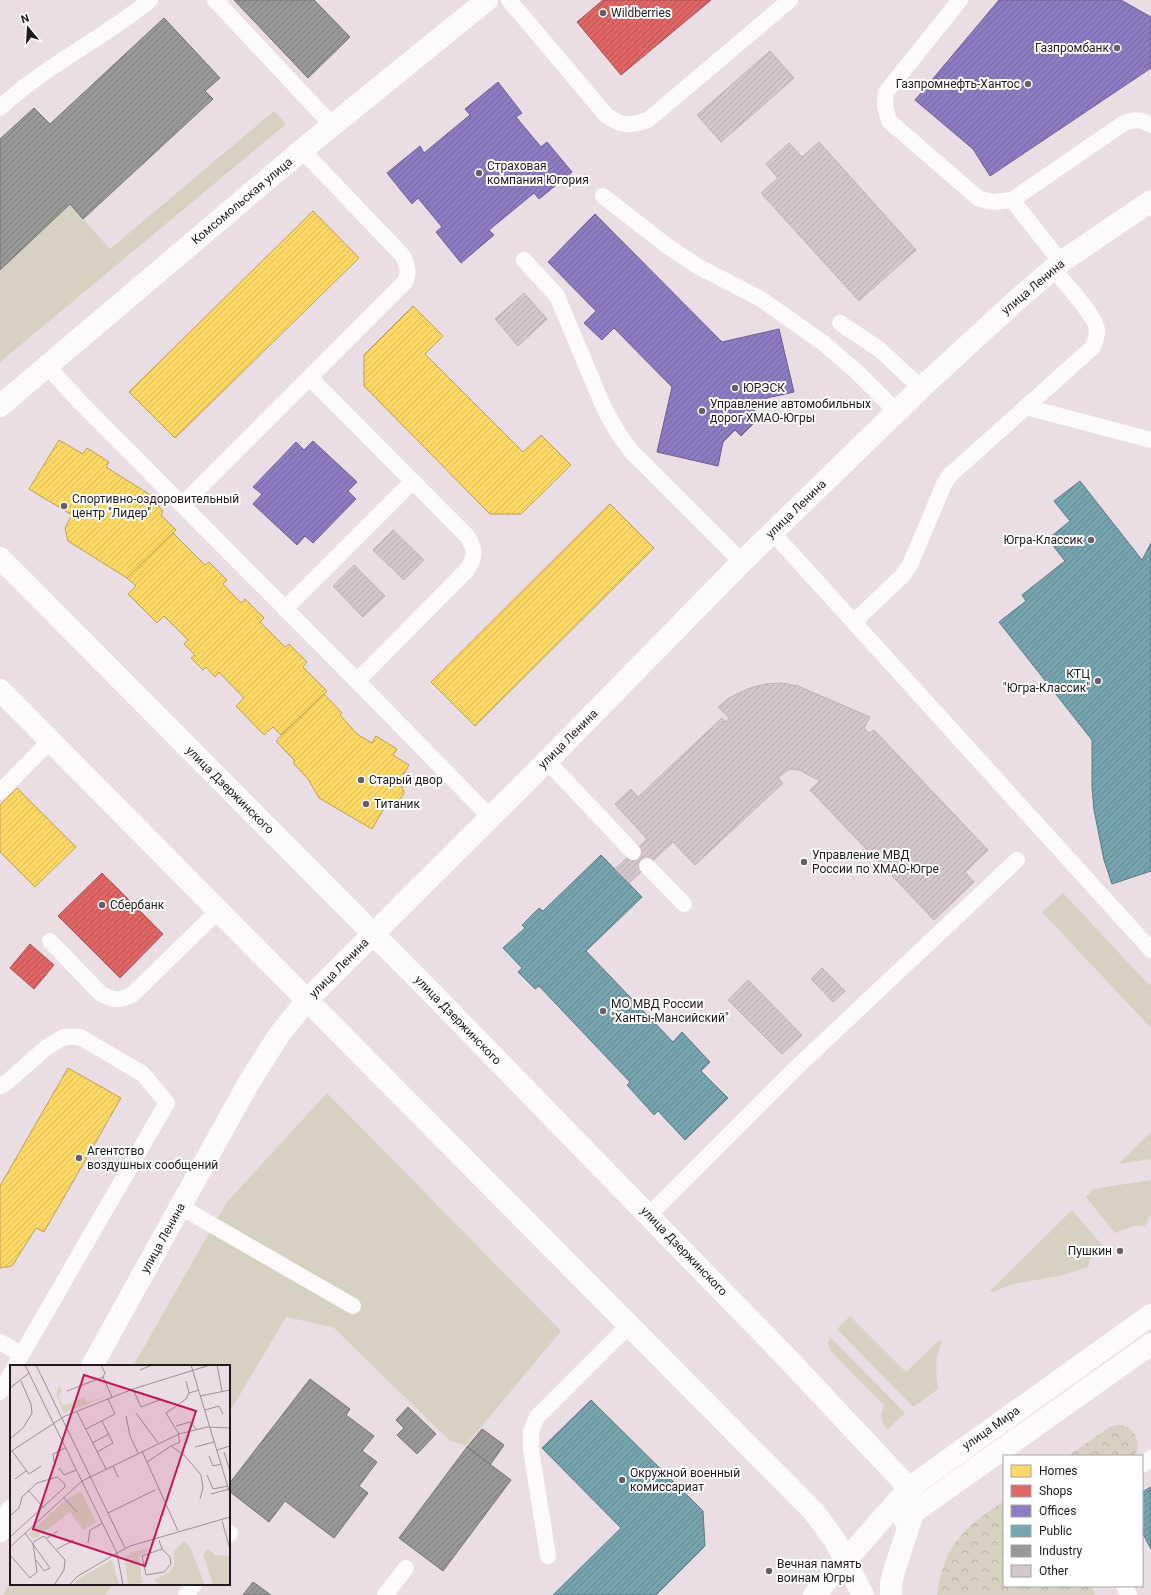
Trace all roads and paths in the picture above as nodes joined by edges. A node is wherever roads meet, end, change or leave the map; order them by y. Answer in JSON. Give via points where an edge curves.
{"nodes":[{"id":1,"x":150,"y":0,"type":"edge"},
{"id":2,"x":215,"y":0,"type":"edge"},
{"id":3,"x":487,"y":0,"type":"edge"},
{"id":4,"x":510,"y":0,"type":"edge"},
{"id":5,"x":790,"y":0,"type":"edge"},
{"id":6,"x":960,"y":0,"type":"edge"},
{"id":7,"x":0,"y":108,"type":"edge"},
{"id":8,"x":332,"y":125,"type":"junction"},
{"id":9,"x":1151,"y":125,"type":"edge"},
{"id":10,"x":302,"y":150,"type":"junction"},
{"id":11,"x":603,"y":196,"type":"dead end"},
{"id":12,"x":1012,"y":200,"type":"junction"},
{"id":13,"x":1151,"y":201,"type":"edge"},
{"id":14,"x":524,"y":260,"type":"dead end"},
{"id":15,"x":1057,"y":266,"type":"junction"},
{"id":16,"x":840,"y":322,"type":"dead end"},
{"id":17,"x":47,"y":366,"type":"junction"},
{"id":18,"x":310,"y":378,"type":"junction"},
{"id":19,"x":921,"y":388,"type":"junction"},
{"id":20,"x":0,"y":406,"type":"edge"},
{"id":21,"x":1026,"y":407,"type":"junction"},
{"id":22,"x":897,"y":412,"type":"junction"},
{"id":23,"x":1151,"y":440,"type":"edge"},
{"id":24,"x":412,"y":481,"type":"junction"},
{"id":25,"x":183,"y":504,"type":"junction"},
{"id":26,"x":772,"y":532,"type":"junction"},
{"id":27,"x":0,"y":558,"type":"edge"},
{"id":28,"x":742,"y":562,"type":"junction"},
{"id":29,"x":285,"y":609,"type":"junction"},
{"id":30,"x":854,"y":622,"type":"junction"},
{"id":31,"x":357,"y":681,"type":"junction"},
{"id":32,"x":0,"y":690,"type":"edge"},
{"id":33,"x":50,"y":741,"type":"junction"},
{"id":34,"x":547,"y":761,"type":"junction"},
{"id":35,"x":0,"y":792,"type":"edge"},
{"id":36,"x":491,"y":818,"type":"junction"},
{"id":37,"x":633,"y":852,"type":"dead end"},
{"id":38,"x":1017,"y":860,"type":"dead end"},
{"id":39,"x":647,"y":866,"type":"dead end"},
{"id":40,"x":684,"y":904,"type":"dead end"},
{"id":41,"x":218,"y":911,"type":"junction"},
{"id":42,"x":373,"y":934,"type":"junction"},
{"id":43,"x":50,"y":941,"type":"dead end"},
{"id":44,"x":1151,"y":950,"type":"edge"},
{"id":45,"x":307,"y":1000,"type":"junction"},
{"id":46,"x":0,"y":1086,"type":"edge"},
{"id":47,"x":181,"y":1207,"type":"junction"},
{"id":48,"x":649,"y":1215,"type":"junction"},
{"id":49,"x":352,"y":1306,"type":"dead end"},
{"id":50,"x":1151,"y":1315,"type":"edge"},
{"id":51,"x":629,"y":1325,"type":"junction"},
{"id":52,"x":0,"y":1342,"type":"edge"},
{"id":53,"x":1151,"y":1344,"type":"edge"},
{"id":54,"x":18,"y":1360,"type":"edge"},
{"id":55,"x":93,"y":1365,"type":"edge"},
{"id":56,"x":10,"y":1376,"type":"edge"},
{"id":57,"x":4,"y":1393,"type":"edge"},
{"id":58,"x":1151,"y":1458,"type":"edge"},
{"id":59,"x":1143,"y":1464,"type":"edge"},
{"id":60,"x":909,"y":1488,"type":"junction"},
{"id":61,"x":10,"y":1513,"type":"edge"},
{"id":62,"x":913,"y":1513,"type":"junction"},
{"id":63,"x":0,"y":1531,"type":"edge"},
{"id":64,"x":548,"y":1556,"type":"dead end"},
{"id":65,"x":846,"y":1560,"type":"junction"},
{"id":66,"x":406,"y":1568,"type":"dead end"},
{"id":67,"x":193,"y":1585,"type":"edge"},
{"id":68,"x":186,"y":1595,"type":"edge"},
{"id":69,"x":385,"y":1595,"type":"edge"},
{"id":70,"x":814,"y":1595,"type":"edge"},
{"id":71,"x":863,"y":1595,"type":"edge"},
{"id":72,"x":891,"y":1595,"type":"edge"}],
"edges":[{"from":1,"to":7,"type":"lane","via":[[128,19],[26,86]]},
{"from":2,"to":8,"type":"lane"},
{"from":3,"to":8,"type":"main road","name":"Комсомольская улица"},
{"from":4,"to":5,"type":"lane","via":[[606,115],[616,122],[632,125],[648,120]]},
{"from":6,"to":12,"type":"lane","via":[[886,92],[884,106],[889,121],[978,198],[992,202]]},
{"from":8,"to":10,"type":"main road","name":"Комсомольская улица"},
{"from":9,"to":12,"type":"lane","via":[[1134,120],[1124,123]]},
{"from":10,"to":17,"type":"main road","name":"Комсомольская улица"},
{"from":10,"to":18,"type":"lane","via":[[403,256],[409,274],[405,282]]},
{"from":11,"to":22,"type":"lane","via":[[684,258],[761,298],[822,342]]},
{"from":12,"to":15,"type":"lane"},
{"from":13,"to":15,"type":"main road","name":"улица Ленина"},
{"from":14,"to":28,"type":"lane","via":[[558,296],[604,408],[618,433],[631,451]]},
{"from":15,"to":19,"type":"main road","name":"улица Ленина"},
{"from":15,"to":21,"type":"lane","via":[[1091,316],[1097,327],[1097,336],[1092,347]]},
{"from":16,"to":19,"type":"lane","via":[[879,348]]},
{"from":17,"to":20,"type":"main road","name":"Комсомольская улица"},
{"from":17,"to":25,"type":"lane"},
{"from":18,"to":24,"type":"lane"},
{"from":18,"to":25,"type":"lane"},
{"from":19,"to":22,"type":"main road","name":"улица Ленина"},
{"from":21,"to":23,"type":"lane"},
{"from":21,"to":30,"type":"lane","via":[[950,475],[910,566]]},
{"from":22,"to":26,"type":"main road","name":"улица Ленина"},
{"from":24,"to":29,"type":"lane"},
{"from":24,"to":31,"type":"lane","via":[[468,536],[474,548],[474,560]]},
{"from":25,"to":29,"type":"lane"},
{"from":26,"to":28,"type":"main road","name":"улица Ленина"},
{"from":26,"to":30,"type":"lane"},
{"from":27,"to":42,"type":"main road","name":"улица Дзержинского"},
{"from":28,"to":34,"type":"main road","name":"улица Ленина"},
{"from":29,"to":31,"type":"lane"},
{"from":30,"to":44,"type":"lane"},
{"from":31,"to":36,"type":"lane"},
{"from":32,"to":33,"type":"main road"},
{"from":33,"to":35,"type":"lane"},
{"from":33,"to":41,"type":"main road"},
{"from":34,"to":36,"type":"main road","name":"улица Ленина"},
{"from":34,"to":37,"type":"lane"},
{"from":36,"to":42,"type":"main road","name":"улица Ленина"},
{"from":38,"to":48,"type":"lane","via":[[797,1067]]},
{"from":39,"to":40,"type":"lane"},
{"from":41,"to":43,"type":"lane","via":[[133,994],[121,1000],[102,994]]},
{"from":41,"to":45,"type":"main road"},
{"from":42,"to":45,"type":"main road","name":"улица Ленина"},
{"from":42,"to":48,"type":"main road","name":"улица Дзержинского"},
{"from":45,"to":47,"type":"main road","name":"улица Ленина","via":[[248,1084]]},
{"from":45,"to":51,"type":"main road"},
{"from":46,"to":54,"type":"lane","via":[[47,1047],[64,1037],[80,1038],[143,1074],[166,1103]]},
{"from":47,"to":49,"type":"lane"},
{"from":47,"to":55,"type":"main road","name":"улица Ленина"},
{"from":48,"to":60,"type":"main road","name":"улица Дзержинского"},
{"from":50,"to":60,"type":"main road","name":"улица Мира"},
{"from":51,"to":64,"type":"lane","via":[[537,1417],[532,1431],[531,1450]]},
{"from":51,"to":65,"type":"main road","via":[[814,1512]]},
{"from":52,"to":54,"type":"lane"},
{"from":53,"to":62,"type":"main road","name":"улица Мира"},
{"from":56,"to":57,"type":"lane"},
{"from":58,"to":59,"type":"lane"},
{"from":60,"to":62,"type":"main road"},
{"from":60,"to":65,"type":"main road","name":"улица Мира"},
{"from":61,"to":63,"type":"main road"},
{"from":62,"to":65,"type":"main road","name":"улица Мира"},
{"from":62,"to":72,"type":"main road","via":[[894,1568]]},
{"from":65,"to":70,"type":"main road","name":"улица Мира"},
{"from":65,"to":71,"type":"main road"},
{"from":66,"to":69,"type":"lane"},
{"from":67,"to":68,"type":"lane"}]}
